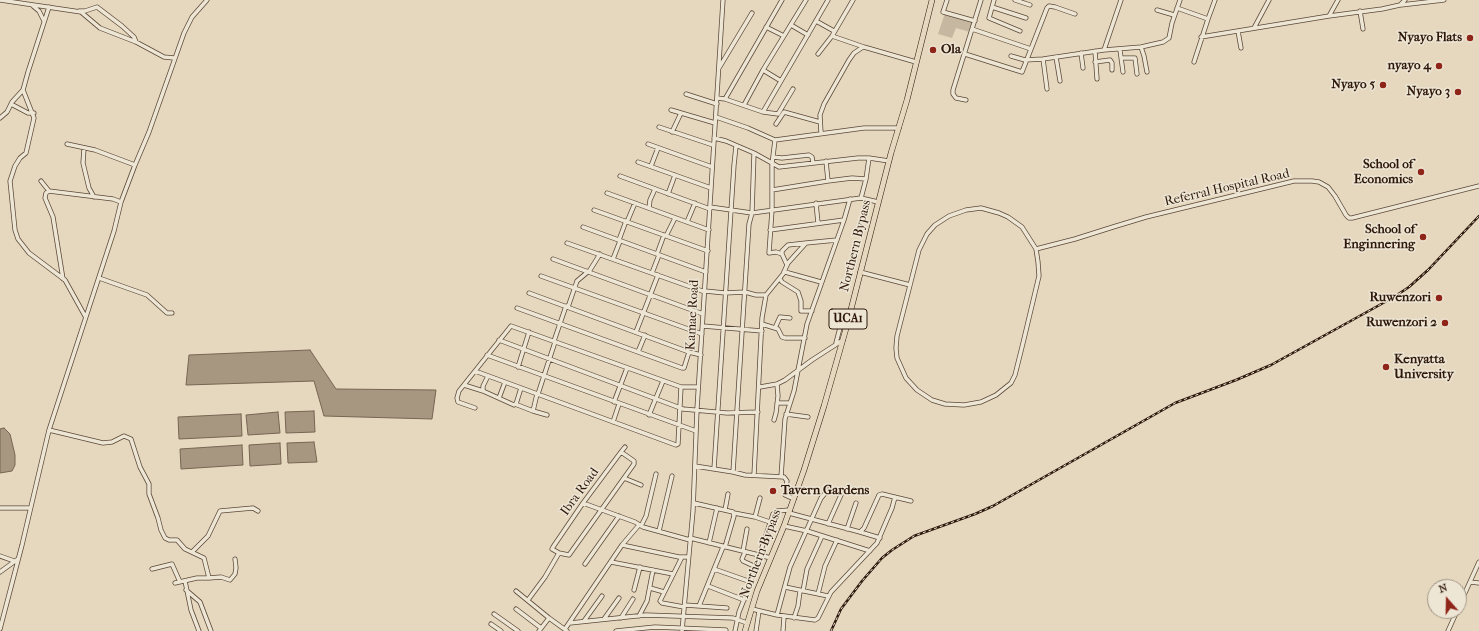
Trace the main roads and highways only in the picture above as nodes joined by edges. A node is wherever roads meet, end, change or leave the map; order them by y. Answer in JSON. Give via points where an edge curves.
{"nodes":[{"id":1,"x":932,"y":0,"type":"edge"},
{"id":2,"x":745,"y":631,"type":"edge"}],
"edges":[{"from":1,"to":2,"type":"main road","name":"Northern Bypass","number":"UCA1","via":[[814,438],[784,526],[757,591]]}]}
